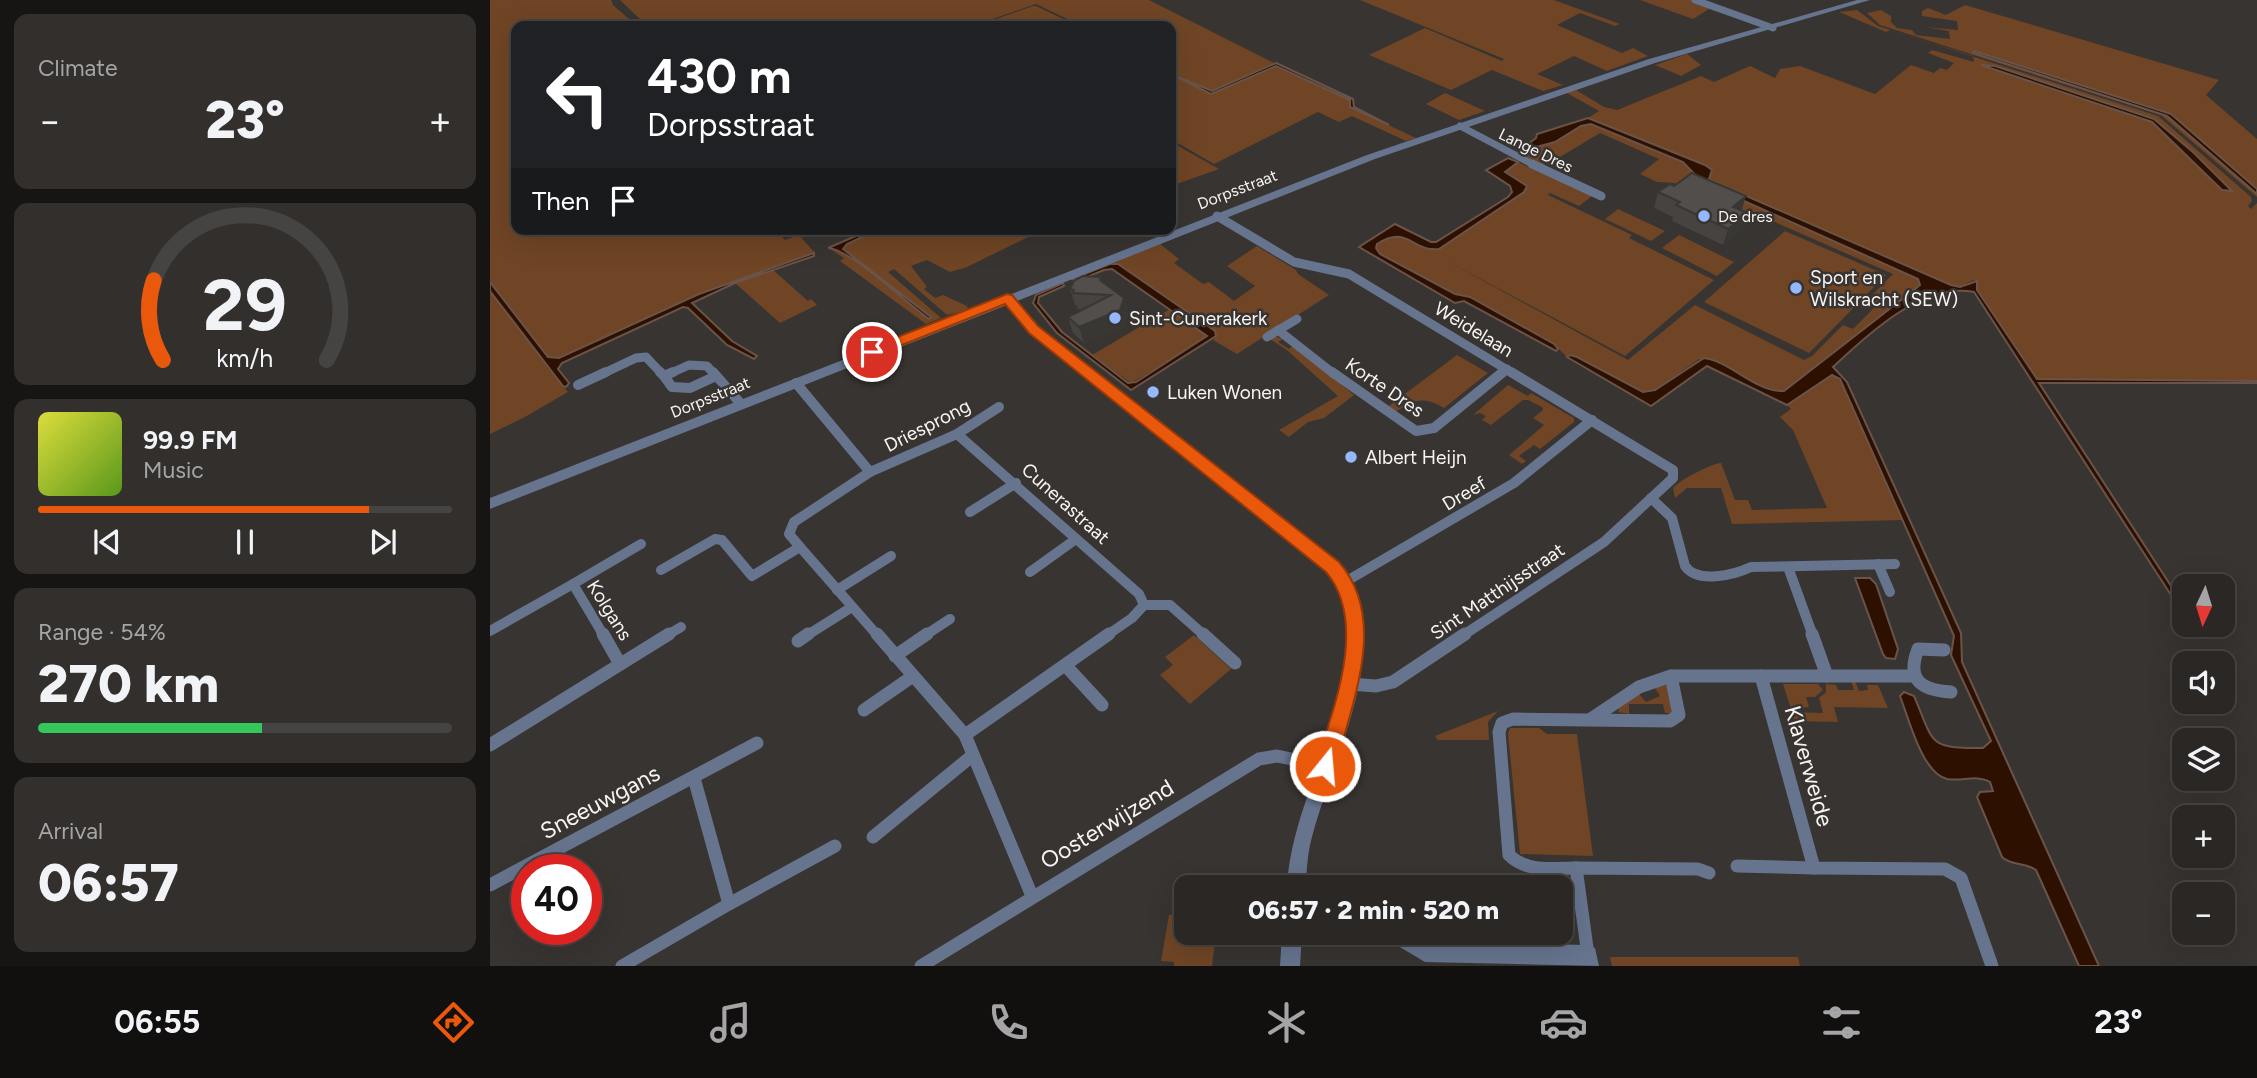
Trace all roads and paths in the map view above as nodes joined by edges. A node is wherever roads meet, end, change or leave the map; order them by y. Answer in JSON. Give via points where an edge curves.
{"nodes":[{"id":1,"x":1695,"y":0,"type":"edge"},
{"id":2,"x":1866,"y":0,"type":"edge"},
{"id":3,"x":1773,"y":28,"type":"junction"},
{"id":4,"x":1460,"y":126,"type":"junction"},
{"id":5,"x":1601,"y":196,"type":"dead end"},
{"id":6,"x":1217,"y":216,"type":"junction"},
{"id":7,"x":1176,"y":232,"type":"edge"},
{"id":8,"x":1168,"y":235,"type":"edge"},
{"id":9,"x":1007,"y":298,"type":"junction"},
{"id":10,"x":1297,"y":319,"type":"dead end"},
{"id":11,"x":1278,"y":330,"type":"junction"},
{"id":12,"x":1267,"y":337,"type":"dead end"},
{"id":13,"x":1507,"y":369,"type":"junction"},
{"id":14,"x":664,"y":376,"type":"junction"},
{"id":15,"x":716,"y":376,"type":"junction"},
{"id":16,"x":796,"y":383,"type":"junction"},
{"id":17,"x":578,"y":385,"type":"dead end"},
{"id":18,"x":741,"y":404,"type":"junction"},
{"id":19,"x":999,"y":407,"type":"dead end"},
{"id":20,"x":1592,"y":420,"type":"junction"},
{"id":21,"x":957,"y":434,"type":"junction"},
{"id":22,"x":870,"y":472,"type":"junction"},
{"id":23,"x":1016,"y":483,"type":"junction"},
{"id":24,"x":1651,"y":498,"type":"junction"},
{"id":25,"x":490,"y":504,"type":"edge"},
{"id":26,"x":970,"y":512,"type":"dead end"},
{"id":27,"x":1076,"y":539,"type":"junction"},
{"id":28,"x":641,"y":544,"type":"dead end"},
{"id":29,"x":800,"y":547,"type":"junction"},
{"id":30,"x":891,"y":556,"type":"dead end"},
{"id":31,"x":1878,"y":564,"type":"junction"},
{"id":32,"x":1895,"y":564,"type":"dead end"},
{"id":33,"x":1787,"y":567,"type":"junction"},
{"id":34,"x":661,"y":570,"type":"dead end"},
{"id":35,"x":1030,"y":572,"type":"dead end"},
{"id":36,"x":1345,"y":582,"type":"junction"},
{"id":37,"x":573,"y":584,"type":"junction"},
{"id":38,"x":837,"y":590,"type":"junction"},
{"id":39,"x":1889,"y":592,"type":"dead end"},
{"id":40,"x":1144,"y":605,"type":"junction"},
{"id":41,"x":852,"y":607,"type":"junction"},
{"id":42,"x":950,"y":619,"type":"dead end"},
{"id":43,"x":681,"y":627,"type":"dead end"},
{"id":44,"x":490,"y":631,"type":"edge"},
{"id":45,"x":798,"y":641,"type":"dead end"},
{"id":46,"x":1944,"y":650,"type":"dead end"},
{"id":47,"x":895,"y":656,"type":"junction"},
{"id":48,"x":1235,"y":663,"type":"dead end"},
{"id":49,"x":620,"y":664,"type":"junction"},
{"id":50,"x":1066,"y":666,"type":"junction"},
{"id":51,"x":913,"y":676,"type":"junction"},
{"id":52,"x":1671,"y":676,"type":"junction"},
{"id":53,"x":1761,"y":676,"type":"junction"},
{"id":54,"x":1827,"y":676,"type":"junction"},
{"id":55,"x":1914,"y":676,"type":"junction"},
{"id":56,"x":1350,"y":684,"type":"junction"},
{"id":57,"x":1951,"y":692,"type":"dead end"},
{"id":58,"x":1102,"y":705,"type":"dead end"},
{"id":59,"x":864,"y":710,"type":"dead end"},
{"id":60,"x":1590,"y":720,"type":"junction"},
{"id":61,"x":965,"y":735,"type":"junction"},
{"id":62,"x":757,"y":743,"type":"dead end"},
{"id":63,"x":490,"y":745,"type":"edge"},
{"id":64,"x":973,"y":755,"type":"junction"},
{"id":65,"x":1325,"y":766,"type":"junction"},
{"id":66,"x":694,"y":778,"type":"junction"},
{"id":67,"x":873,"y":837,"type":"dead end"},
{"id":68,"x":835,"y":846,"type":"dead end"},
{"id":69,"x":1737,"y":866,"type":"dead end"},
{"id":70,"x":1576,"y":867,"type":"junction"},
{"id":71,"x":1814,"y":868,"type":"junction"},
{"id":72,"x":1709,"y":873,"type":"dead end"},
{"id":73,"x":1297,"y":875,"type":"edge"},
{"id":74,"x":490,"y":885,"type":"edge"},
{"id":75,"x":1032,"y":896,"type":"junction"},
{"id":76,"x":729,"y":904,"type":"junction"},
{"id":77,"x":1291,"y":945,"type":"edge"},
{"id":78,"x":1412,"y":945,"type":"edge"},
{"id":79,"x":1448,"y":960,"type":"edge"},
{"id":80,"x":1588,"y":961,"type":"edge"},
{"id":81,"x":622,"y":966,"type":"edge"},
{"id":82,"x":921,"y":966,"type":"edge"},
{"id":83,"x":1290,"y":966,"type":"edge"},
{"id":84,"x":1993,"y":966,"type":"edge"}],
"edges":[{"from":1,"to":3,"type":"street"},
{"from":2,"to":3,"type":"street","name":"Dorpsstraat"},
{"from":3,"to":4,"type":"street","name":"Dorpsstraat","via":[[1652,61]]},
{"from":4,"to":5,"type":"street","name":"Lange Dres"},
{"from":4,"to":6,"type":"street","name":"Dorpsstraat"},
{"from":6,"to":7,"type":"street","name":"Dorpsstraat"},
{"from":6,"to":13,"type":"street","name":"Weidelaan","via":[[1294,262],[1349,274]]},
{"from":8,"to":9,"type":"street","name":"Dorpsstraat"},
{"from":9,"to":16,"type":"street","name":"Dorpsstraat"},
{"from":9,"to":36,"type":"street","via":[[1034,329]]},
{"from":10,"to":11,"type":"street"},
{"from":11,"to":12,"type":"street"},
{"from":11,"to":13,"type":"street","name":"Korte Dres","via":[[1361,396],[1416,431],[1434,428]]},
{"from":13,"to":20,"type":"street","name":"Weidelaan"},
{"from":14,"to":15,"type":"street","via":[[700,364]]},
{"from":14,"to":15,"type":"street","via":[[672,387],[685,389]]},
{"from":14,"to":17,"type":"street","via":[[649,358],[641,357]]},
{"from":15,"to":18,"type":"street"},
{"from":16,"to":18,"type":"street","name":"Dorpsstraat"},
{"from":16,"to":22,"type":"street","name":"Driesprong"},
{"from":18,"to":25,"type":"street","name":"Dorpsstraat"},
{"from":19,"to":21,"type":"street","name":"Driesprong"},
{"from":20,"to":24,"type":"street","name":"Weidelaan","via":[[1673,470],[1674,478]]},
{"from":20,"to":36,"type":"street","name":"Dreef","via":[[1514,483]]},
{"from":21,"to":22,"type":"street","name":"Driesprong"},
{"from":21,"to":23,"type":"street","name":"Cunerastraat"},
{"from":22,"to":29,"type":"street","name":"Driesprong","via":[[794,522],[789,534]]},
{"from":23,"to":26,"type":"street"},
{"from":23,"to":27,"type":"street","name":"Cunerastraat"},
{"from":24,"to":33,"type":"street","via":[[1672,518],[1689,572],[1734,575],[1751,567]]},
{"from":24,"to":56,"type":"street","name":"Sint Matthijsstraat","via":[[1604,542],[1388,685]]},
{"from":27,"to":35,"type":"street"},
{"from":27,"to":40,"type":"street","name":"Cunerastraat","via":[[1139,594]]},
{"from":28,"to":37,"type":"street"},
{"from":29,"to":34,"type":"street","via":[[752,576],[722,540],[715,539]]},
{"from":29,"to":38,"type":"street"},
{"from":30,"to":38,"type":"street"},
{"from":31,"to":32,"type":"street"},
{"from":31,"to":33,"type":"street"},
{"from":31,"to":39,"type":"street"},
{"from":33,"to":54,"type":"street"},
{"from":36,"to":56,"type":"street","via":[[1355,624]]},
{"from":37,"to":44,"type":"street","name":"Kolgans"},
{"from":37,"to":49,"type":"street","name":"Kolgans"},
{"from":38,"to":41,"type":"street"},
{"from":40,"to":48,"type":"street","via":[[1170,605]]},
{"from":40,"to":50,"type":"street"},
{"from":41,"to":45,"type":"street"},
{"from":41,"to":47,"type":"street"},
{"from":42,"to":47,"type":"street"},
{"from":43,"to":49,"type":"street","name":"Kolgans"},
{"from":46,"to":55,"type":"street","via":[[1918,649]]},
{"from":47,"to":51,"type":"street"},
{"from":49,"to":63,"type":"street","name":"Kolgans"},
{"from":50,"to":58,"type":"street"},
{"from":50,"to":61,"type":"street"},
{"from":51,"to":59,"type":"street"},
{"from":51,"to":61,"type":"street"},
{"from":52,"to":53,"type":"street","name":"Klaverweide"},
{"from":52,"to":60,"type":"street","name":"Klaverweide","via":[[1639,687]]},
{"from":52,"to":60,"type":"street","via":[[1679,715],[1675,719]]},
{"from":53,"to":54,"type":"street","name":"Klaverweide"},
{"from":53,"to":71,"type":"street","name":"Klaverweide"},
{"from":54,"to":55,"type":"street","name":"Klaverweide"},
{"from":55,"to":57,"type":"street","name":"Klaverweide","via":[[1931,692]]},
{"from":56,"to":65,"type":"street"},
{"from":60,"to":70,"type":"street","via":[[1513,719],[1500,727],[1509,855],[1526,867]]},
{"from":61,"to":64,"type":"street"},
{"from":62,"to":66,"type":"street","name":"Sneeuwgans"},
{"from":64,"to":67,"type":"street"},
{"from":64,"to":75,"type":"street"},
{"from":65,"to":73,"type":"street","via":[[1300,846]]},
{"from":65,"to":75,"type":"street","name":"Oosterwijzend","via":[[1277,756],[1259,759]]},
{"from":66,"to":74,"type":"street","name":"Sneeuwgans"},
{"from":66,"to":76,"type":"street"},
{"from":68,"to":76,"type":"street"},
{"from":69,"to":71,"type":"street"},
{"from":70,"to":72,"type":"street","via":[[1698,869]]},
{"from":70,"to":80,"type":"street"},
{"from":71,"to":84,"type":"street","via":[[1953,871],[1961,878]]},
{"from":75,"to":82,"type":"street","name":"Oosterwijzend"},
{"from":76,"to":81,"type":"street"},
{"from":77,"to":83,"type":"street"},
{"from":78,"to":79,"type":"street"},
{"from":79,"to":80,"type":"street"}]}
